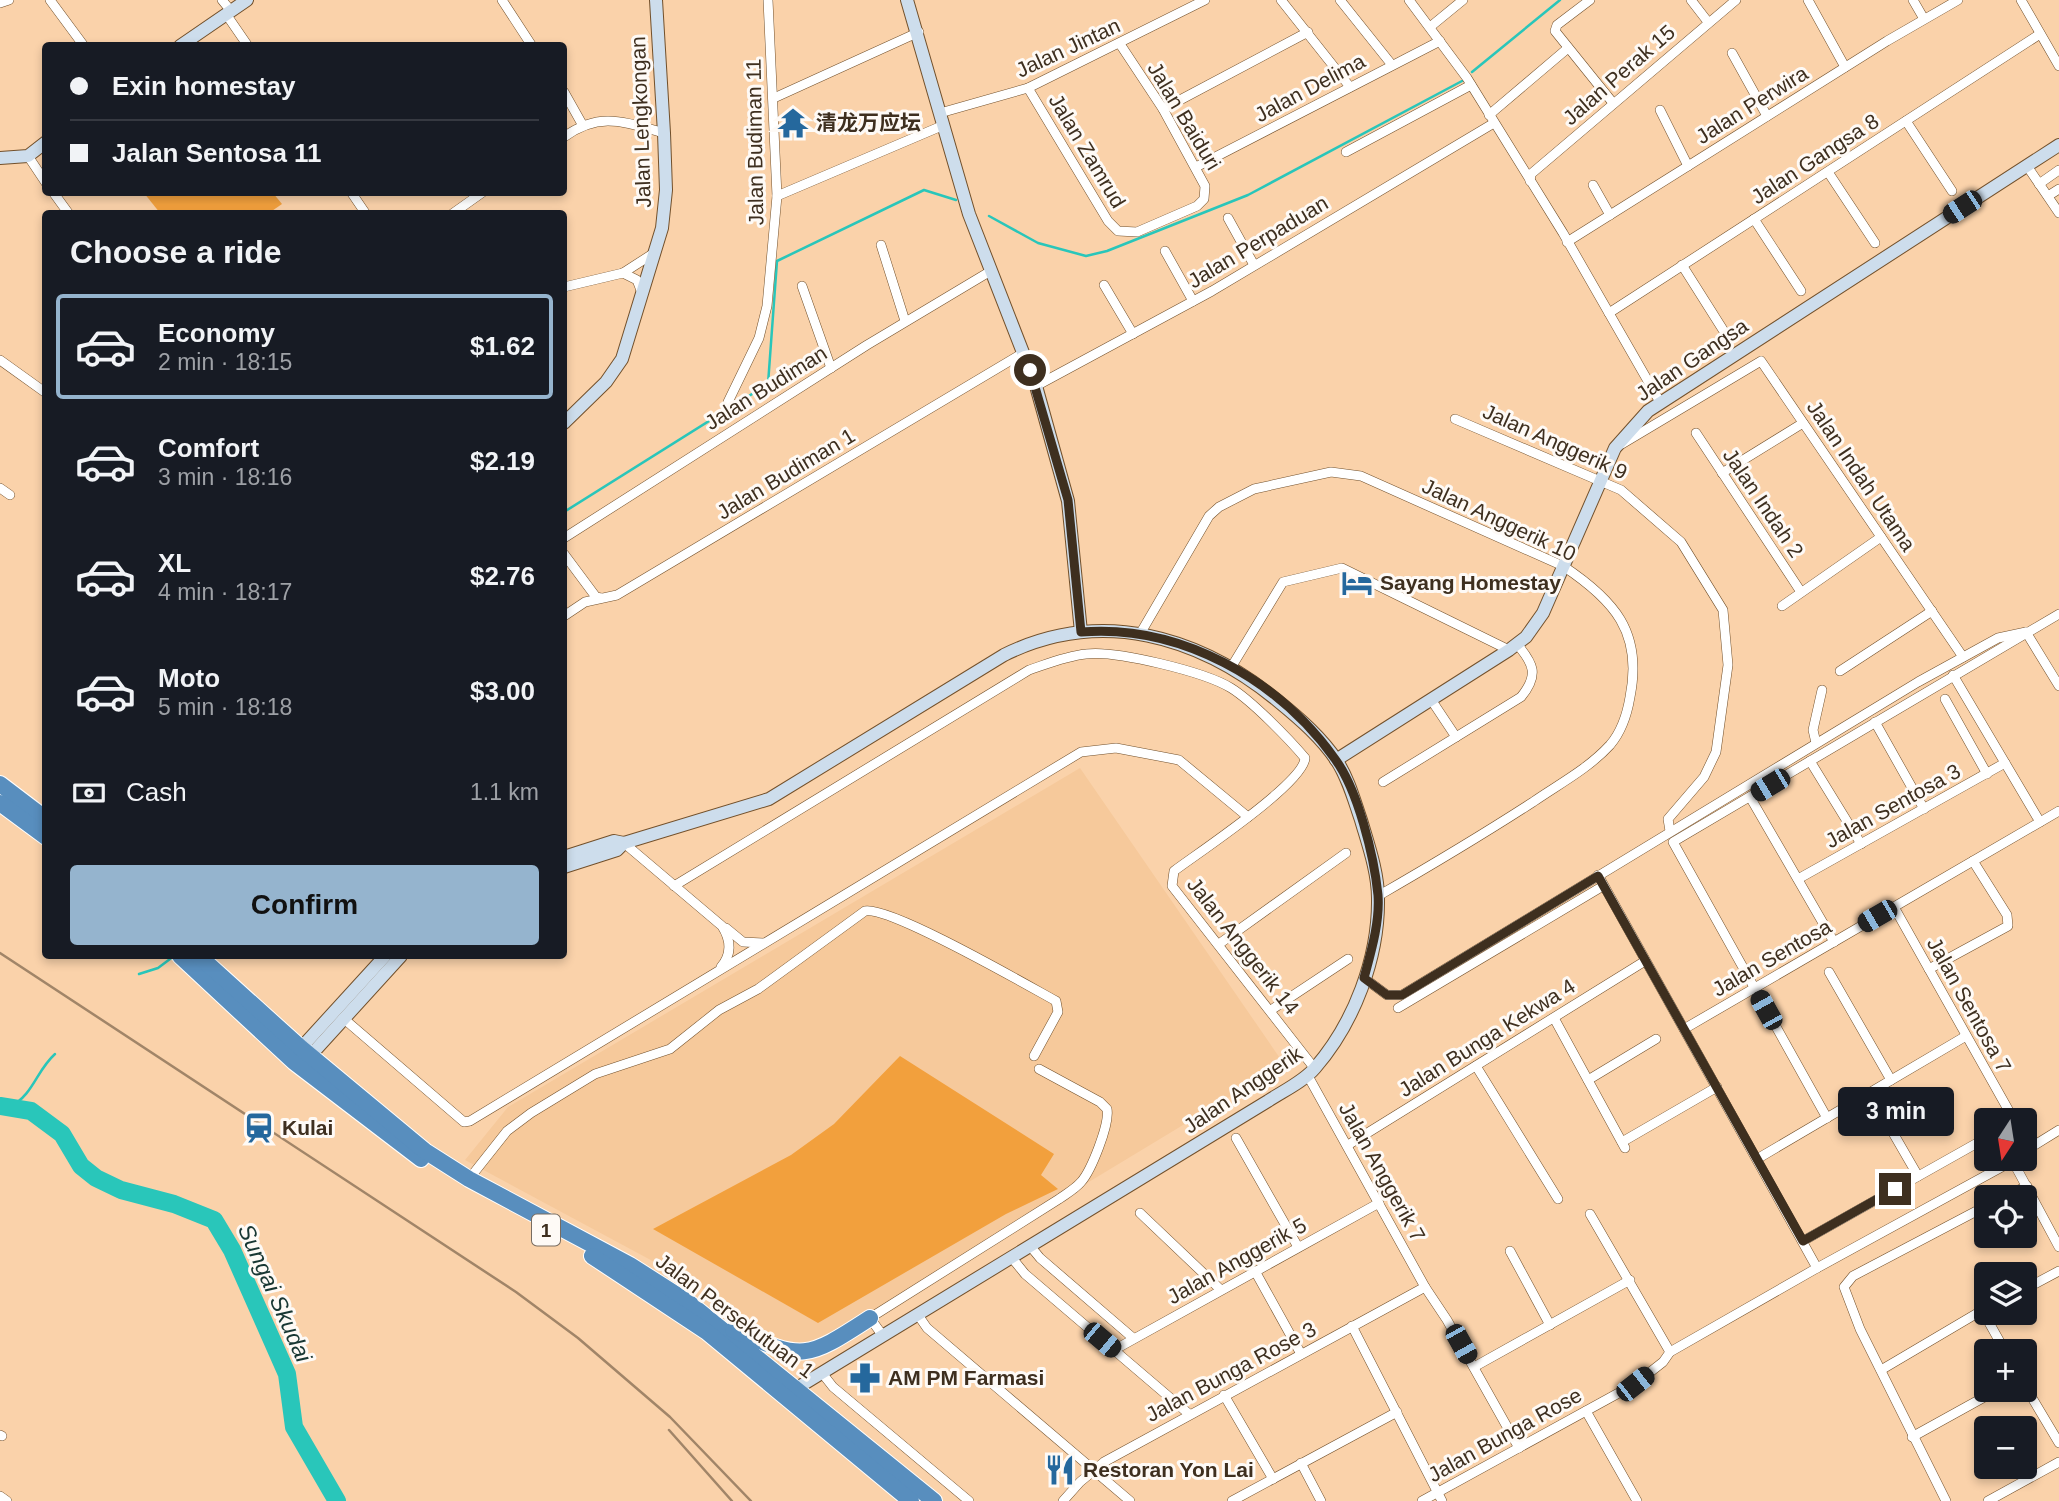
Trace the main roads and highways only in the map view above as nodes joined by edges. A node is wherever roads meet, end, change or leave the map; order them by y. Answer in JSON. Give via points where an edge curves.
{"nodes":[{"id":1,"x":0,"y":783,"type":"edge"},
{"id":2,"x":0,"y":803,"type":"edge"},
{"id":3,"x":42,"y":816,"type":"edge"},
{"id":4,"x":42,"y":834,"type":"edge"},
{"id":5,"x":189,"y":959,"type":"edge"},
{"id":6,"x":189,"y":959,"type":"edge"},
{"id":7,"x":870,"y":1318,"type":"road end"},
{"id":8,"x":715,"y":1322,"type":"junction"},
{"id":9,"x":911,"y":1501,"type":"edge"},
{"id":10,"x":934,"y":1501,"type":"edge"}],
"edges":[{"from":1,"to":3,"type":"highway"},
{"from":2,"to":4,"type":"highway"},
{"from":5,"to":8,"type":"highway","name":"Jalan Persekutuan 1","number":"1","via":[[425,1151],[630,1265]]},
{"from":6,"to":9,"type":"highway","name":"Jalan Persekutuan 1","number":"1","via":[[294,1062],[399,1145],[463,1187],[560,1237],[663,1301]]},
{"from":7,"to":8,"type":"highway","via":[[821,1348],[797,1353]]},
{"from":8,"to":10,"type":"highway","name":"Jalan Persekutuan 1","number":"1"}]}
